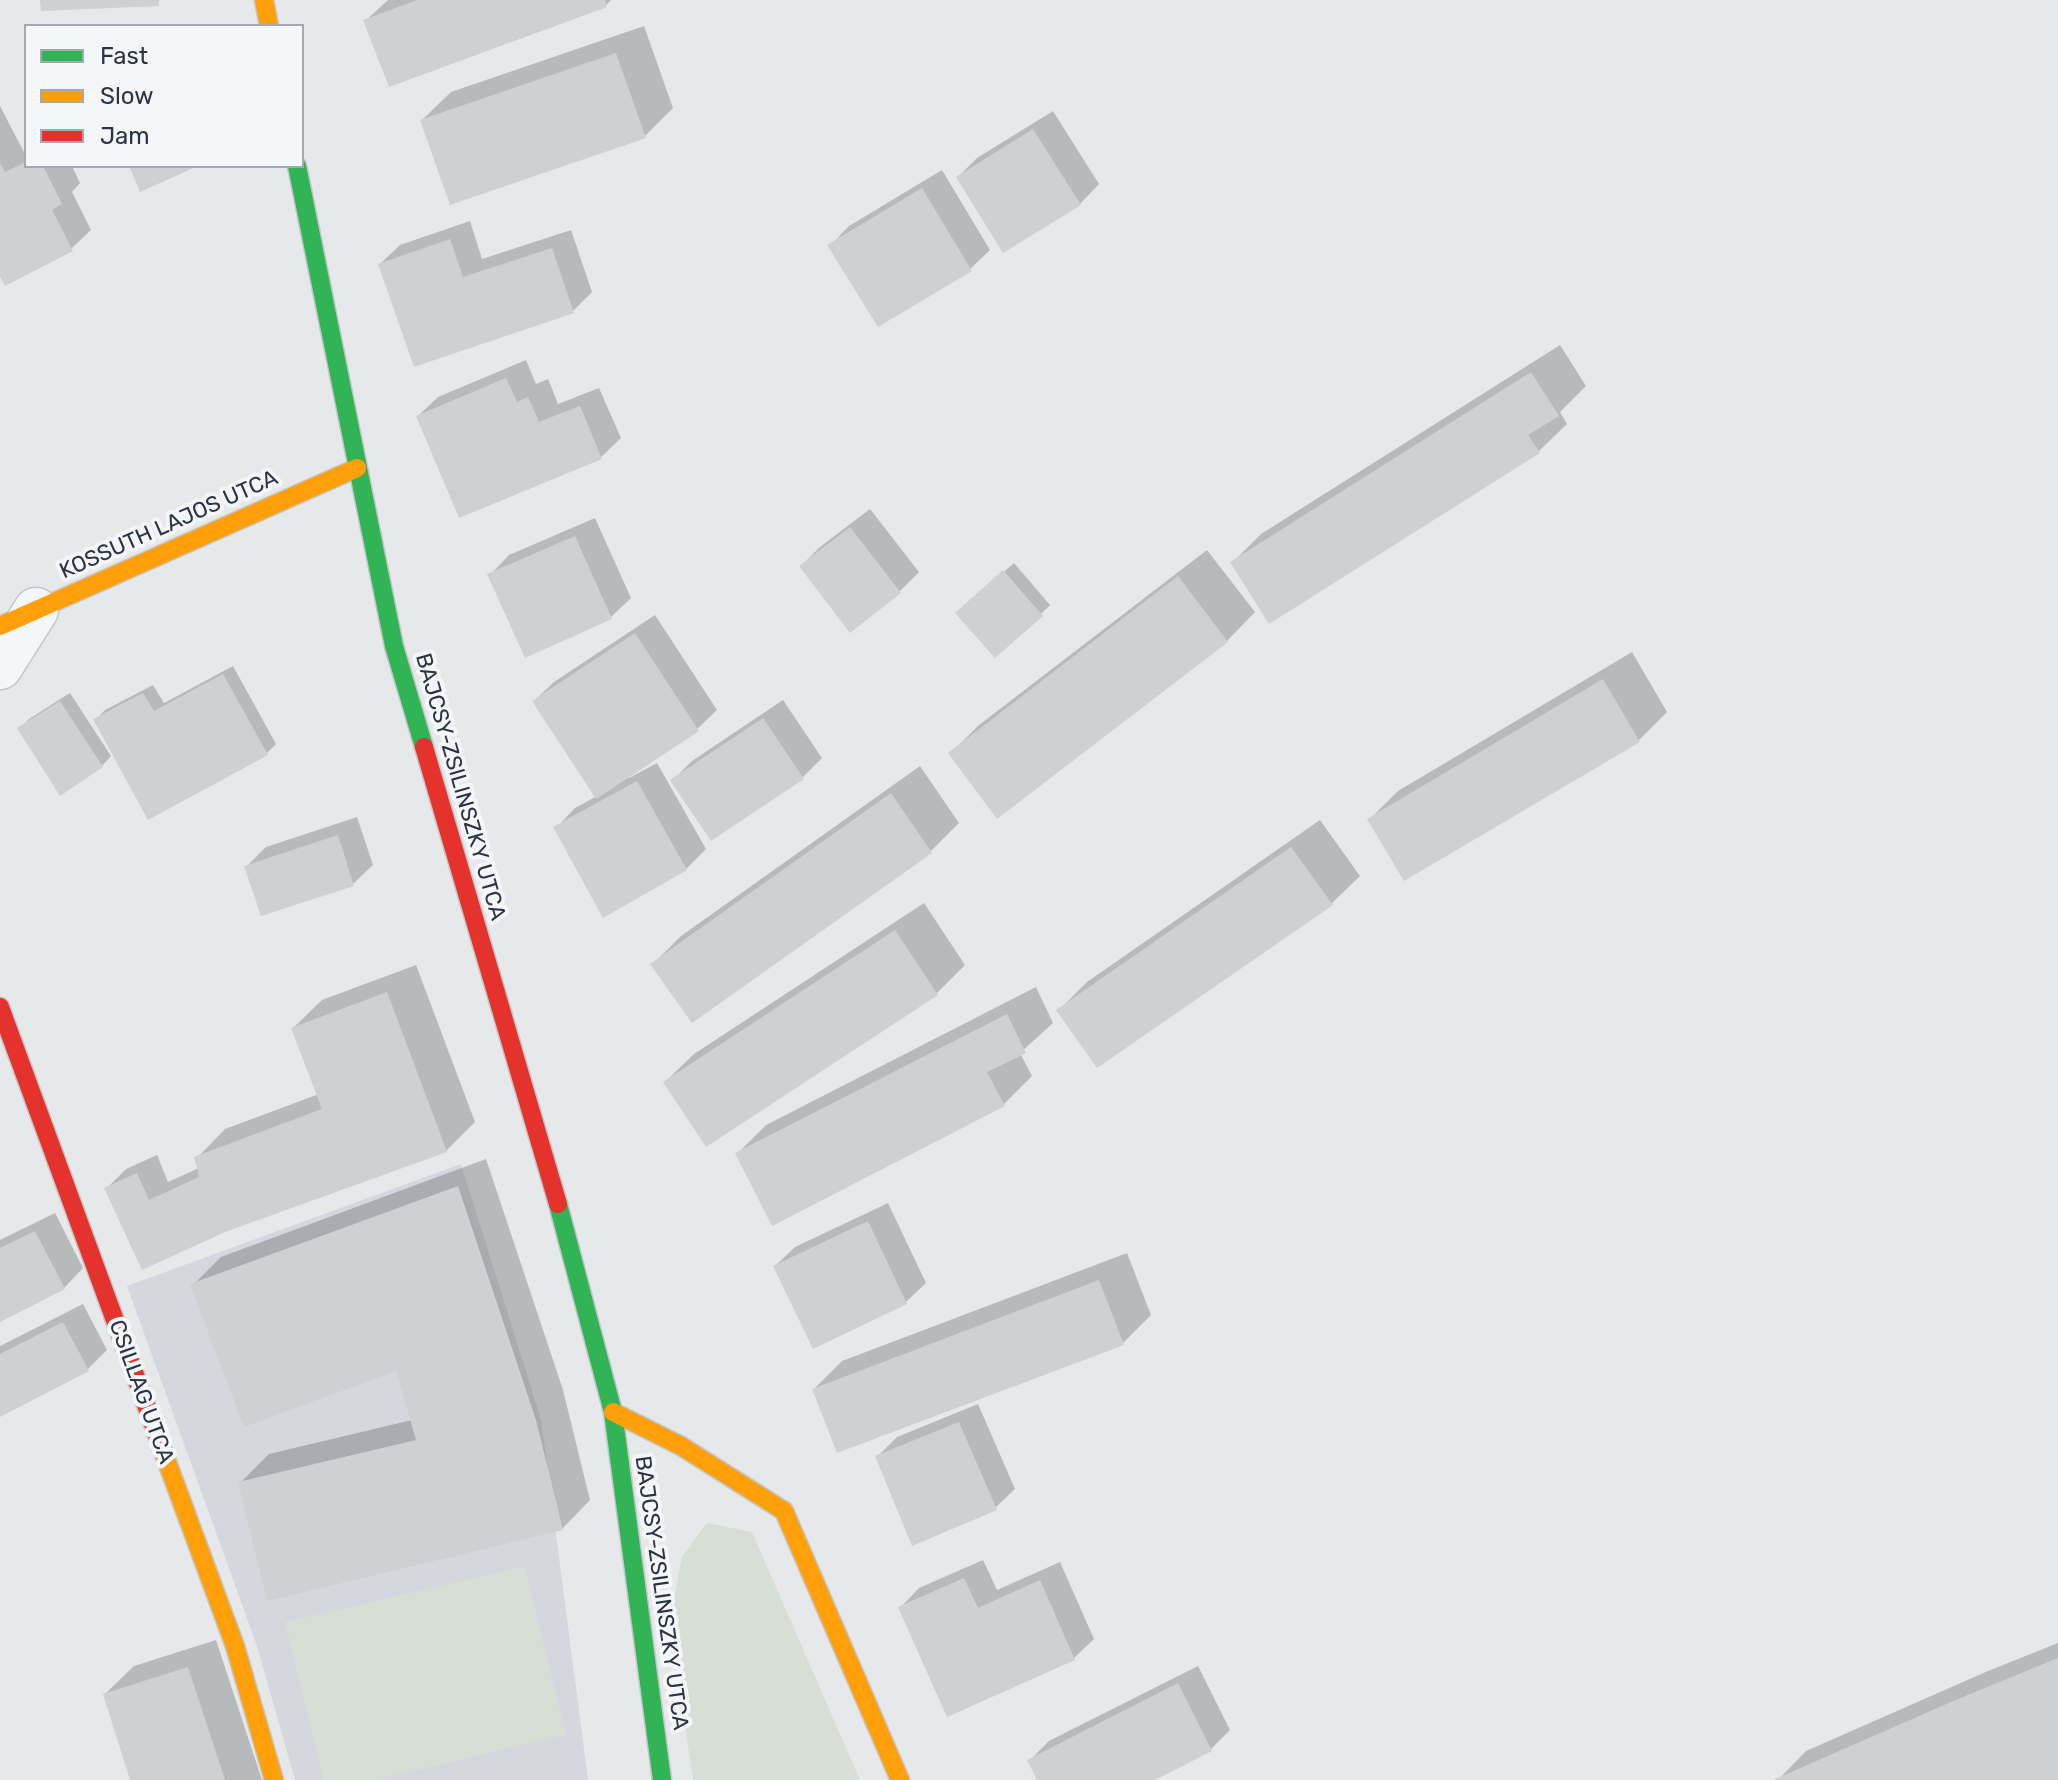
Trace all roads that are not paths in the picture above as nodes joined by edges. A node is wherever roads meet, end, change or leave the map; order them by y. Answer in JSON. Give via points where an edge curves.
{"nodes":[{"id":1,"x":264,"y":0,"type":"edge"},
{"id":2,"x":269,"y":24,"type":"edge"},
{"id":3,"x":297,"y":168,"type":"edge"},
{"id":4,"x":357,"y":468,"type":"junction"},
{"id":5,"x":18,"y":618,"type":"edge"},
{"id":6,"x":0,"y":667,"type":"edge"},
{"id":7,"x":0,"y":1007,"type":"edge"},
{"id":8,"x":613,"y":1412,"type":"junction"},
{"id":9,"x":274,"y":1780,"type":"edge"},
{"id":10,"x":662,"y":1780,"type":"edge"},
{"id":11,"x":900,"y":1780,"type":"edge"}],
"edges":[{"from":1,"to":2,"type":"main road"},
{"from":3,"to":4,"type":"main road","name":"BAJCSY-ZSILINSZKY UTCA"},
{"from":4,"to":5,"type":"main road","name":"KOSSUTH LAJOS UTCA"},
{"from":4,"to":8,"type":"main road","name":"BAJCSY-ZSILINSZKY UTCA","via":[[394,646],[550,1175]]},
{"from":5,"to":6,"type":"street"},
{"from":7,"to":9,"type":"main road","name":"CSILLAG UTCA","via":[[235,1646]]},
{"from":8,"to":10,"type":"main road","name":"BAJCSY-ZSILINSZKY UTCA"},
{"from":8,"to":11,"type":"main road","name":"BAJCSY-ZSILINSZKY UTCA","via":[[681,1446],[784,1511]]}]}
